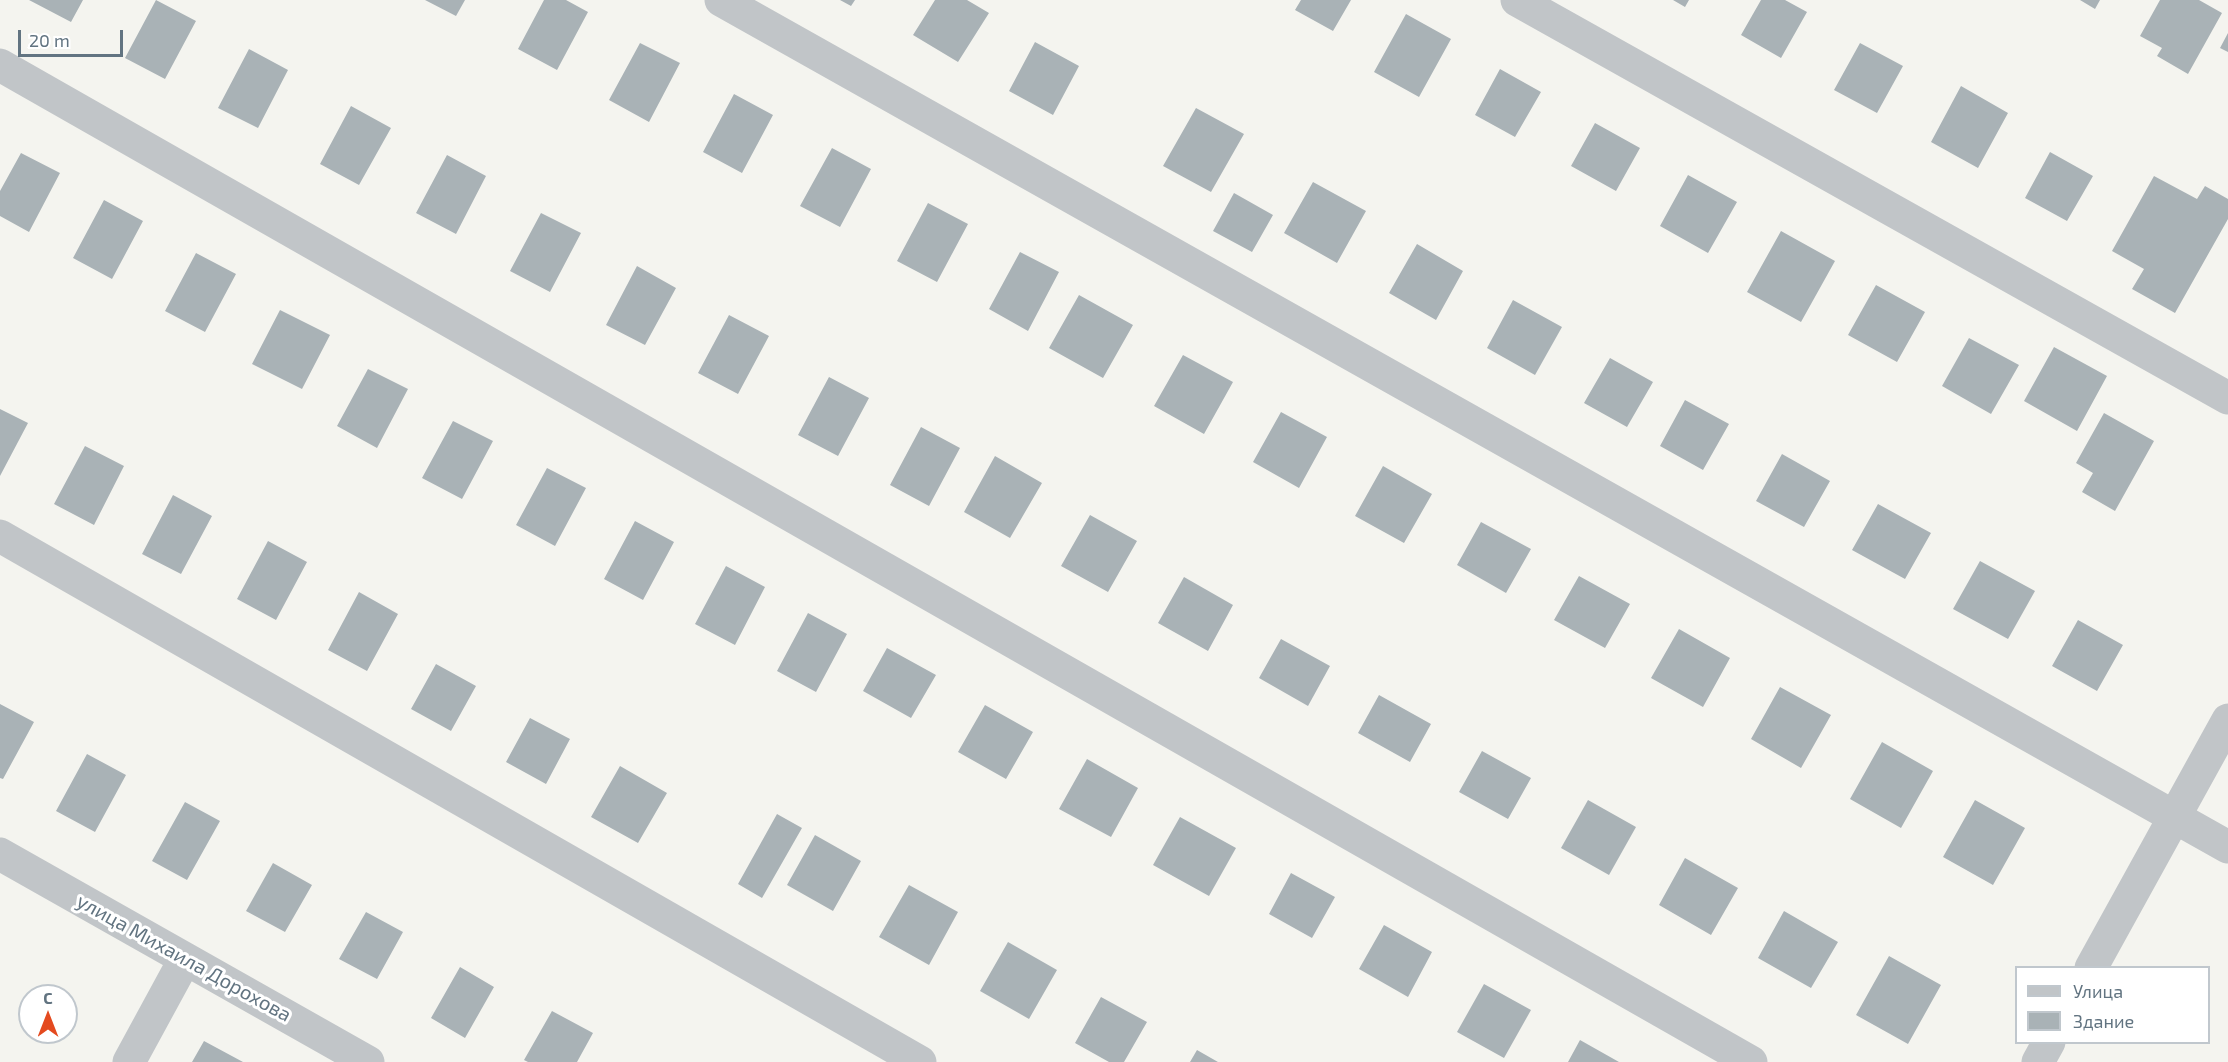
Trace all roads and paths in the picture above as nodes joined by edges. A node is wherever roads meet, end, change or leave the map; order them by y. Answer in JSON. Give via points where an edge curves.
{"nodes":[{"id":1,"x":721,"y":0,"type":"edge"},
{"id":2,"x":1517,"y":0,"type":"edge"},
{"id":3,"x":0,"y":65,"type":"edge"},
{"id":4,"x":2228,"y":398,"type":"edge"},
{"id":5,"x":0,"y":536,"type":"edge"},
{"id":6,"x":2228,"y":720,"type":"edge"},
{"id":7,"x":2175,"y":817,"type":"junction"},
{"id":8,"x":2228,"y":847,"type":"edge"},
{"id":9,"x":0,"y":854,"type":"edge"},
{"id":10,"x":185,"y":959,"type":"junction"},
{"id":11,"x":2092,"y":966,"type":"edge"},
{"id":12,"x":2048,"y":1044,"type":"edge"},
{"id":13,"x":129,"y":1062,"type":"edge"},
{"id":14,"x":368,"y":1062,"type":"edge"},
{"id":15,"x":920,"y":1062,"type":"edge"},
{"id":16,"x":1751,"y":1062,"type":"edge"},
{"id":17,"x":2038,"y":1062,"type":"edge"}],
"edges":[{"from":1,"to":7,"type":"street"},
{"from":2,"to":4,"type":"street"},
{"from":3,"to":16,"type":"street"},
{"from":5,"to":15,"type":"street"},
{"from":6,"to":7,"type":"street"},
{"from":7,"to":8,"type":"street"},
{"from":7,"to":11,"type":"street"},
{"from":9,"to":10,"type":"street","name":"улица Михаила Дорохова"},
{"from":10,"to":13,"type":"street"},
{"from":10,"to":14,"type":"street","name":"улица Михаила Дорохова"},
{"from":12,"to":17,"type":"street"}]}
